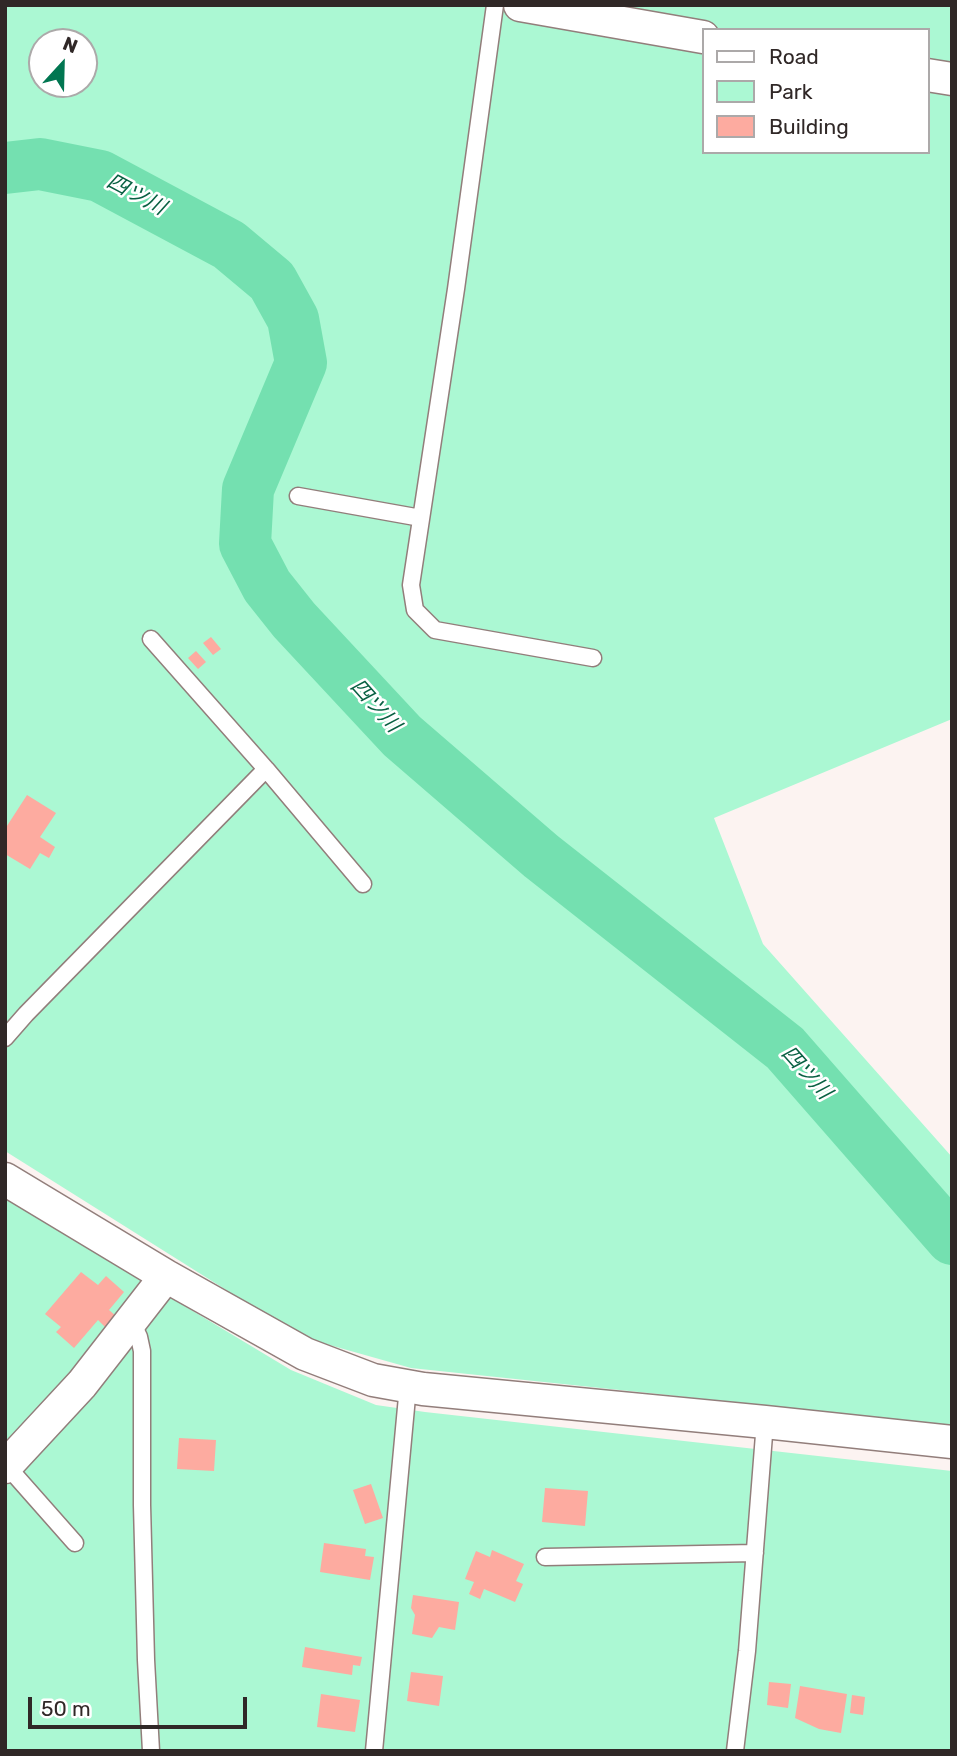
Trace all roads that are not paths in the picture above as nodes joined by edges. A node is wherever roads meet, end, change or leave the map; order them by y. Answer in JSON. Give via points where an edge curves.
{"nodes":[{"id":1,"x":495,"y":5,"type":"edge"},
{"id":2,"x":520,"y":5,"type":"edge"},
{"id":3,"x":702,"y":37,"type":"edge"},
{"id":4,"x":929,"y":75,"type":"edge"},
{"id":5,"x":952,"y":79,"type":"edge"},
{"id":6,"x":298,"y":496,"type":"dead end"},
{"id":7,"x":421,"y":518,"type":"junction"},
{"id":8,"x":151,"y":639,"type":"dead end"},
{"id":9,"x":593,"y":658,"type":"dead end"},
{"id":10,"x":266,"y":769,"type":"junction"},
{"id":11,"x":363,"y":884,"type":"dead end"},
{"id":12,"x":5,"y":1038,"type":"edge"},
{"id":13,"x":5,"y":1179,"type":"edge"},
{"id":14,"x":166,"y":1276,"type":"junction"},
{"id":15,"x":132,"y":1322,"type":"junction"},
{"id":16,"x":408,"y":1387,"type":"junction"},
{"id":17,"x":765,"y":1422,"type":"junction"},
{"id":18,"x":952,"y":1442,"type":"edge"},
{"id":19,"x":6,"y":1467,"type":"edge"},
{"id":20,"x":75,"y":1543,"type":"dead end"},
{"id":21,"x":755,"y":1553,"type":"junction"},
{"id":22,"x":545,"y":1557,"type":"dead end"},
{"id":23,"x":151,"y":1751,"type":"edge"},
{"id":24,"x":374,"y":1751,"type":"edge"},
{"id":25,"x":735,"y":1751,"type":"edge"}],
"edges":[{"from":1,"to":7,"type":"lane"},
{"from":2,"to":3,"type":"street"},
{"from":4,"to":5,"type":"street"},
{"from":6,"to":7,"type":"lane"},
{"from":7,"to":9,"type":"lane","via":[[411,585],[415,610],[435,630]]},
{"from":8,"to":10,"type":"lane"},
{"from":10,"to":11,"type":"lane"},
{"from":10,"to":12,"type":"lane"},
{"from":13,"to":14,"type":"street"},
{"from":14,"to":15,"type":"street"},
{"from":14,"to":16,"type":"street","via":[[305,1354],[373,1380]]},
{"from":15,"to":19,"type":"street"},
{"from":15,"to":23,"type":"lane","via":[[142,1351],[142,1518]]},
{"from":16,"to":17,"type":"street"},
{"from":16,"to":24,"type":"lane"},
{"from":17,"to":18,"type":"street"},
{"from":17,"to":21,"type":"lane"},
{"from":19,"to":20,"type":"lane"},
{"from":21,"to":22,"type":"lane"},
{"from":21,"to":25,"type":"lane"}]}
